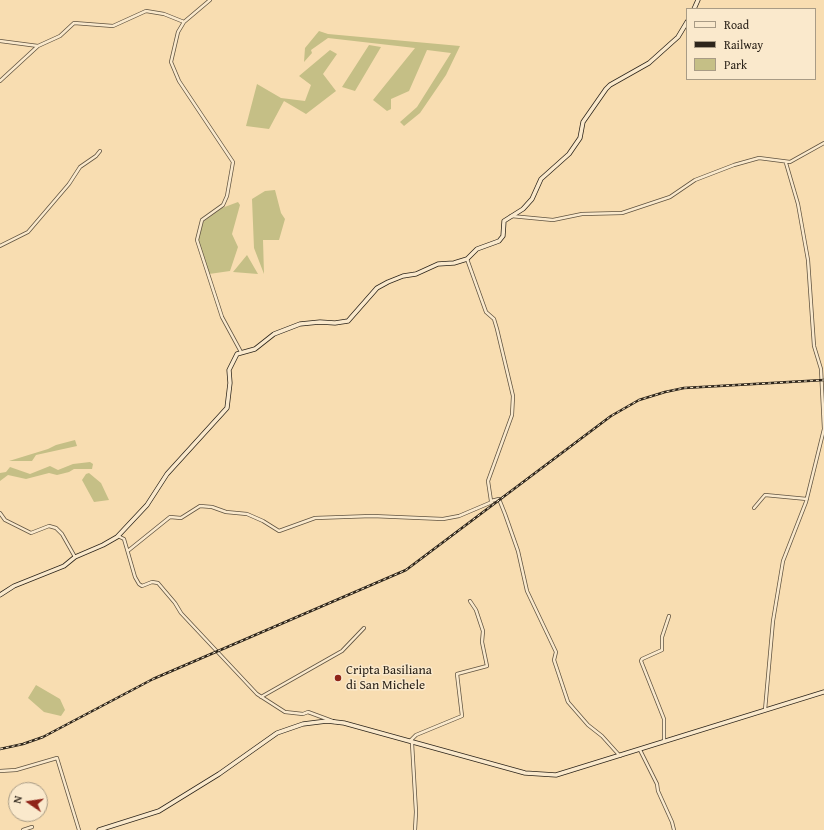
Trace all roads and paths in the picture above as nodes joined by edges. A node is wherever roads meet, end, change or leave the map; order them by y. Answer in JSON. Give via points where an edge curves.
{"nodes":[{"id":1,"x":210,"y":0,"type":"edge"},
{"id":2,"x":184,"y":22,"type":"junction"},
{"id":3,"x":686,"y":24,"type":"edge"},
{"id":4,"x":0,"y":41,"type":"edge"},
{"id":5,"x":38,"y":46,"type":"junction"},
{"id":6,"x":0,"y":82,"type":"edge"},
{"id":7,"x":824,"y":143,"type":"edge"},
{"id":8,"x":100,"y":151,"type":"dead end"},
{"id":9,"x":786,"y":163,"type":"junction"},
{"id":10,"x":510,"y":216,"type":"junction"},
{"id":11,"x":0,"y":246,"type":"edge"},
{"id":12,"x":467,"y":259,"type":"junction"},
{"id":13,"x":241,"y":352,"type":"junction"},
{"id":14,"x":807,"y":499,"type":"junction"},
{"id":15,"x":492,"y":502,"type":"junction"},
{"id":16,"x":754,"y":508,"type":"dead end"},
{"id":17,"x":0,"y":513,"type":"edge"},
{"id":18,"x":118,"y":536,"type":"junction"},
{"id":19,"x":129,"y":550,"type":"junction"},
{"id":20,"x":75,"y":557,"type":"junction"},
{"id":21,"x":0,"y":595,"type":"edge"},
{"id":22,"x":470,"y":601,"type":"dead end"},
{"id":23,"x":669,"y":616,"type":"dead end"},
{"id":24,"x":364,"y":628,"type":"dead end"},
{"id":25,"x":824,"y":692,"type":"edge"},
{"id":26,"x":261,"y":698,"type":"junction"},
{"id":27,"x":765,"y":710,"type":"junction"},
{"id":28,"x":335,"y":722,"type":"junction"},
{"id":29,"x":411,"y":742,"type":"junction"},
{"id":30,"x":664,"y":742,"type":"junction"},
{"id":31,"x":640,"y":750,"type":"junction"},
{"id":32,"x":620,"y":756,"type":"junction"},
{"id":33,"x":0,"y":771,"type":"edge"},
{"id":34,"x":32,"y":827,"type":"dead end"},
{"id":35,"x":23,"y":830,"type":"edge"},
{"id":36,"x":79,"y":830,"type":"edge"},
{"id":37,"x":99,"y":830,"type":"edge"},
{"id":38,"x":415,"y":830,"type":"edge"},
{"id":39,"x":674,"y":830,"type":"edge"}],
"edges":[{"from":1,"to":2,"type":"street"},
{"from":2,"to":5,"type":"street","via":[[164,14],[142,12],[112,26],[74,23],[60,36]]},
{"from":2,"to":13,"type":"street","via":[[178,32],[171,62],[179,81],[233,162],[223,205],[202,220],[197,240],[222,317]]},
{"from":3,"to":10,"type":"street","via":[[678,37],[649,63],[610,85],[583,122],[580,138],[569,154],[541,179],[532,199],[523,209]]},
{"from":4,"to":5,"type":"street"},
{"from":5,"to":6,"type":"street"},
{"from":7,"to":9,"type":"street"},
{"from":8,"to":11,"type":"street","via":[[80,167],[69,184],[28,232]]},
{"from":9,"to":10,"type":"street","via":[[759,158],[743,162],[695,180],[670,197],[617,214],[582,214],[553,220]]},
{"from":9,"to":14,"type":"street","via":[[798,204],[808,260],[814,346],[821,369],[823,432]]},
{"from":10,"to":12,"type":"street","via":[[504,221],[502,238],[477,250]]},
{"from":12,"to":13,"type":"street","via":[[438,264],[388,282],[377,288],[348,321],[336,324],[300,324],[274,334],[255,349]]},
{"from":12,"to":15,"type":"street","via":[[486,312],[494,319],[513,396],[512,415],[488,481]]},
{"from":13,"to":18,"type":"street","via":[[237,354],[229,370],[227,408],[167,474],[148,505]]},
{"from":14,"to":16,"type":"street","via":[[765,495]]},
{"from":14,"to":27,"type":"street","via":[[783,561],[773,621]]},
{"from":15,"to":19,"type":"street","via":[[459,516],[443,519],[372,516],[315,518],[279,531],[247,514],[200,506],[182,518],[170,517]]},
{"from":15,"to":32,"type":"street","via":[[499,500],[503,508],[518,551],[527,591],[556,652],[554,660],[568,702]]},
{"from":17,"to":20,"type":"street","via":[[4,520],[31,533],[49,526],[56,528]]},
{"from":18,"to":19,"type":"street","via":[[124,538]]},
{"from":18,"to":20,"type":"street"},
{"from":19,"to":26,"type":"street","via":[[139,584],[144,586],[152,582],[158,583],[181,614]]},
{"from":20,"to":21,"type":"street","via":[[64,566],[14,586]]},
{"from":22,"to":29,"type":"street","via":[[483,631],[482,642],[487,666],[456,674],[462,716],[416,735]]},
{"from":23,"to":30,"type":"street","via":[[662,636],[662,650],[641,661],[664,719]]},
{"from":24,"to":26,"type":"street","via":[[342,651]]},
{"from":25,"to":27,"type":"street"},
{"from":26,"to":28,"type":"street","via":[[285,712],[308,712]]},
{"from":27,"to":30,"type":"street"},
{"from":28,"to":29,"type":"street"},
{"from":28,"to":37,"type":"street","via":[[317,722],[284,730],[169,805],[152,814]]},
{"from":29,"to":32,"type":"street","via":[[525,773],[542,775],[556,775]]},
{"from":29,"to":38,"type":"street"},
{"from":30,"to":31,"type":"street"},
{"from":31,"to":32,"type":"street"},
{"from":31,"to":39,"type":"street","via":[[657,784]]},
{"from":33,"to":36,"type":"street","via":[[16,770],[57,758]]},
{"from":34,"to":35,"type":"street"}]}
